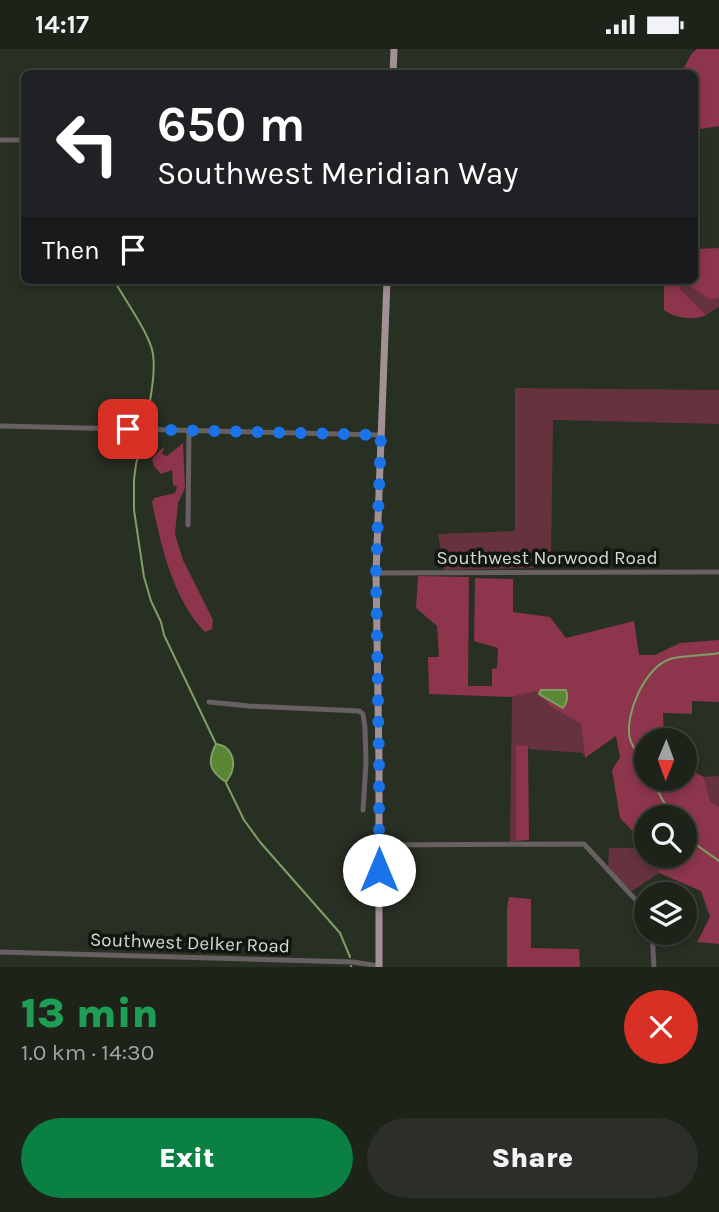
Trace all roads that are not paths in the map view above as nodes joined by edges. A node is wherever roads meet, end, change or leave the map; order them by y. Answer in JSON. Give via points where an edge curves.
{"nodes":[{"id":1,"x":394,"y":49,"type":"edge"},
{"id":2,"x":393,"y":70,"type":"edge"},
{"id":3,"x":0,"y":140,"type":"edge"},
{"id":4,"x":21,"y":140,"type":"edge"},
{"id":5,"x":387,"y":284,"type":"edge"},
{"id":6,"x":0,"y":426,"type":"edge"},
{"id":7,"x":189,"y":431,"type":"junction"},
{"id":8,"x":381,"y":435,"type":"junction"},
{"id":9,"x":188,"y":525,"type":"dead end"},
{"id":10,"x":719,"y":572,"type":"edge"},
{"id":11,"x":376,"y":573,"type":"junction"},
{"id":12,"x":209,"y":702,"type":"dead end"},
{"id":13,"x":366,"y":762,"type":"junction"},
{"id":14,"x":379,"y":763,"type":"junction"},
{"id":15,"x":363,"y":810,"type":"dead end"},
{"id":16,"x":379,"y":845,"type":"junction"},
{"id":17,"x":634,"y":899,"type":"edge"},
{"id":18,"x":653,"y":945,"type":"edge"},
{"id":19,"x":0,"y":952,"type":"edge"},
{"id":20,"x":379,"y":967,"type":"edge"},
{"id":21,"x":654,"y":967,"type":"edge"}],
"edges":[{"from":1,"to":2,"type":"main road"},
{"from":3,"to":4,"type":"street"},
{"from":5,"to":8,"type":"main road"},
{"from":6,"to":7,"type":"street"},
{"from":7,"to":8,"type":"street"},
{"from":7,"to":9,"type":"street"},
{"from":8,"to":11,"type":"main road"},
{"from":10,"to":11,"type":"street","name":"Southwest Norwood Road"},
{"from":11,"to":14,"type":"main road"},
{"from":12,"to":13,"type":"street","via":[[359,711],[365,720]]},
{"from":13,"to":14,"type":"street"},
{"from":13,"to":15,"type":"street"},
{"from":14,"to":16,"type":"main road"},
{"from":16,"to":17,"type":"street","via":[[583,844]]},
{"from":16,"to":20,"type":"main road"},
{"from":18,"to":21,"type":"street"},
{"from":19,"to":20,"type":"street","name":"Southwest Delker Road"}]}
